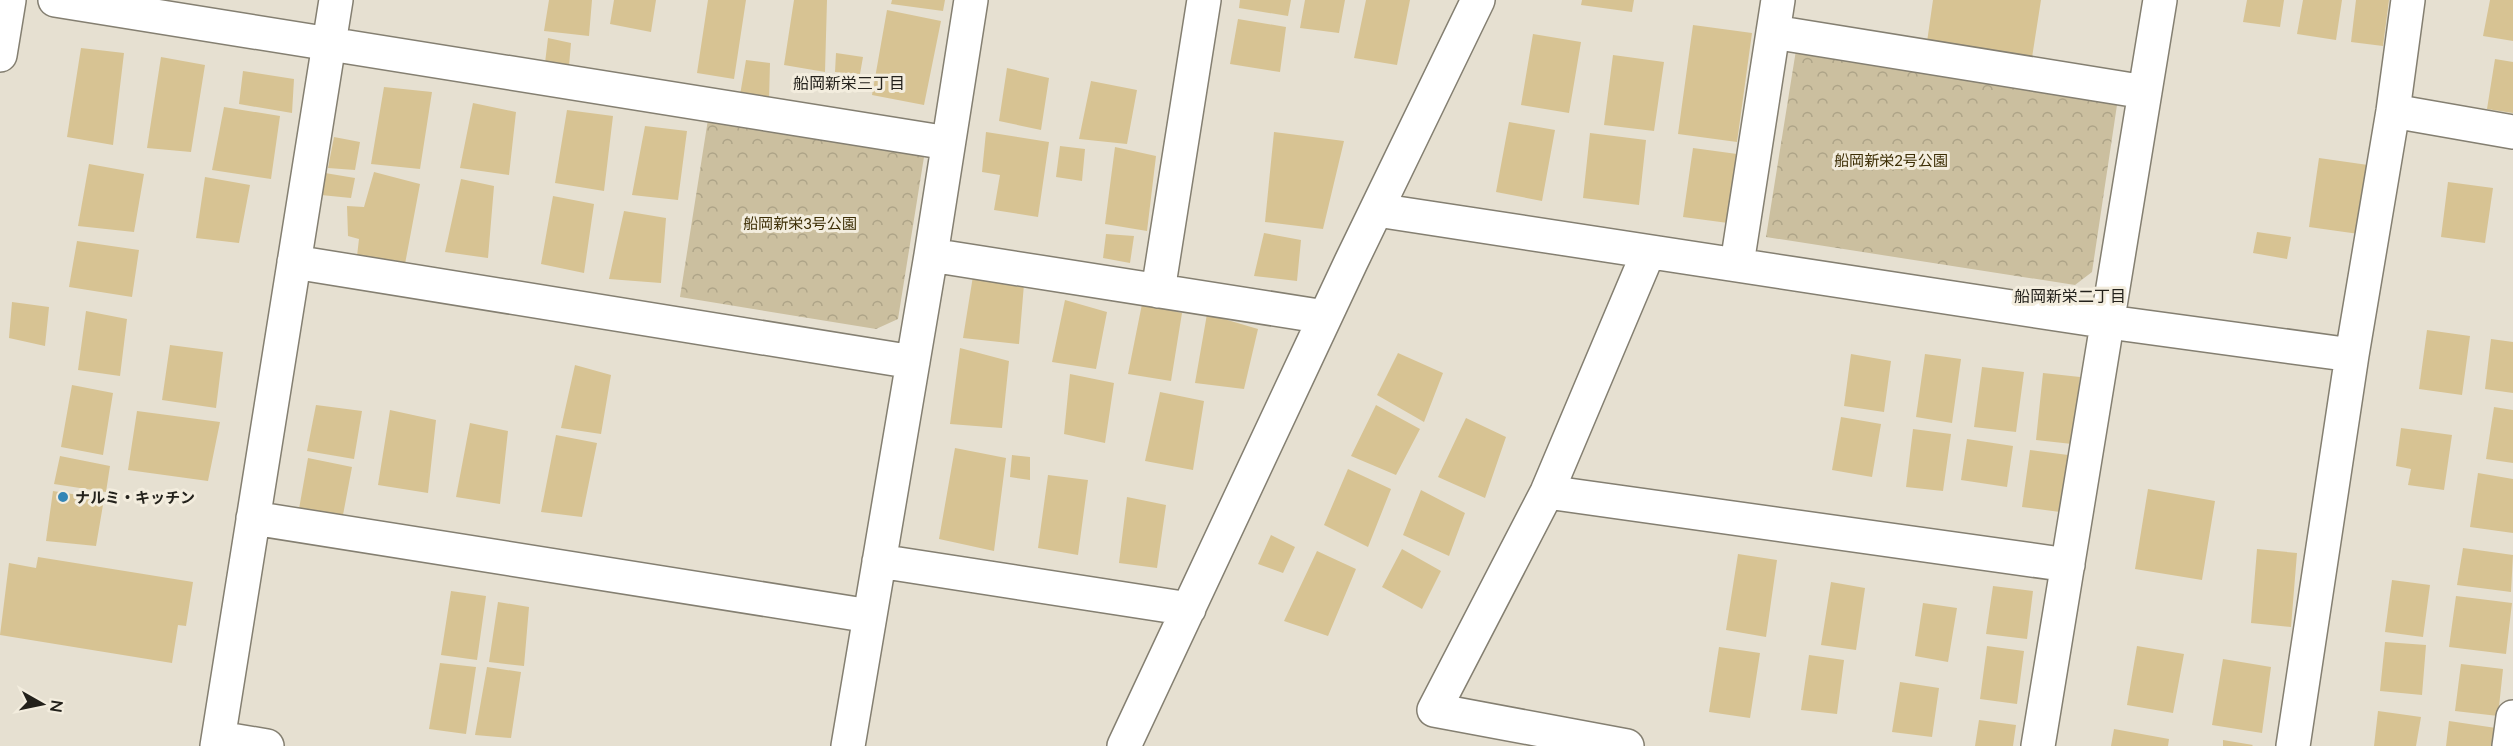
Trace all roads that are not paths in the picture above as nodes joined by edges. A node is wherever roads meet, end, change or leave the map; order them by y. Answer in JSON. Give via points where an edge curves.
{"nodes":[{"id":1,"x":9,"y":0,"type":"edge"},
{"id":2,"x":55,"y":0,"type":"edge"},
{"id":3,"x":336,"y":0,"type":"edge"},
{"id":4,"x":971,"y":0,"type":"edge"},
{"id":5,"x":1204,"y":0,"type":"edge"},
{"id":6,"x":1478,"y":0,"type":"edge"},
{"id":7,"x":1778,"y":0,"type":"edge"},
{"id":8,"x":2160,"y":0,"type":"edge"},
{"id":9,"x":2408,"y":0,"type":"edge"},
{"id":10,"x":1773,"y":32,"type":"junction"},
{"id":11,"x":328,"y":45,"type":"junction"},
{"id":12,"x":0,"y":55,"type":"edge"},
{"id":13,"x":2145,"y":92,"type":"junction"},
{"id":14,"x":2393,"y":111,"type":"junction"},
{"id":15,"x":2513,"y":132,"type":"edge"},
{"id":16,"x":948,"y":143,"type":"junction"},
{"id":17,"x":1377,"y":210,"type":"junction"},
{"id":18,"x":1648,"y":252,"type":"junction"},
{"id":19,"x":931,"y":255,"type":"junction"},
{"id":20,"x":294,"y":262,"type":"junction"},
{"id":21,"x":1737,"y":264,"type":"junction"},
{"id":22,"x":1158,"y":291,"type":"junction"},
{"id":23,"x":1325,"y":317,"type":"junction"},
{"id":24,"x":2109,"y":322,"type":"junction"},
{"id":25,"x":2352,"y":355,"type":"junction"},
{"id":26,"x":913,"y":362,"type":"junction"},
{"id":27,"x":1547,"y":492,"type":"junction"},
{"id":28,"x":253,"y":518,"type":"junction"},
{"id":29,"x":879,"y":561,"type":"junction"},
{"id":30,"x":2068,"y":565,"type":"junction"},
{"id":31,"x":1189,"y":609,"type":"junction"},
{"id":32,"x":870,"y":616,"type":"junction"},
{"id":33,"x":2513,"y":717,"type":"edge"},
{"id":34,"x":218,"y":742,"type":"edge"},
{"id":35,"x":267,"y":746,"type":"edge"},
{"id":36,"x":848,"y":746,"type":"edge"},
{"id":37,"x":1124,"y":746,"type":"edge"},
{"id":38,"x":1627,"y":746,"type":"edge"},
{"id":39,"x":2038,"y":746,"type":"edge"},
{"id":40,"x":2293,"y":746,"type":"edge"},
{"id":41,"x":2509,"y":746,"type":"edge"}],
"edges":[{"from":1,"to":12,"type":"street"},
{"from":2,"to":11,"type":"street"},
{"from":3,"to":11,"type":"street"},
{"from":4,"to":16,"type":"street"},
{"from":5,"to":22,"type":"street"},
{"from":6,"to":17,"type":"street"},
{"from":7,"to":10,"type":"street"},
{"from":8,"to":13,"type":"street"},
{"from":9,"to":14,"type":"street"},
{"from":10,"to":13,"type":"street"},
{"from":10,"to":21,"type":"street"},
{"from":11,"to":16,"type":"street"},
{"from":11,"to":20,"type":"street"},
{"from":13,"to":24,"type":"street"},
{"from":14,"to":15,"type":"street"},
{"from":14,"to":25,"type":"street"},
{"from":16,"to":19,"type":"street"},
{"from":17,"to":18,"type":"street"},
{"from":17,"to":23,"type":"street"},
{"from":18,"to":21,"type":"street"},
{"from":18,"to":27,"type":"street"},
{"from":19,"to":22,"type":"street"},
{"from":19,"to":26,"type":"street"},
{"from":20,"to":26,"type":"street"},
{"from":20,"to":28,"type":"street"},
{"from":21,"to":24,"type":"street"},
{"from":22,"to":23,"type":"street"},
{"from":23,"to":31,"type":"street"},
{"from":24,"to":25,"type":"street"},
{"from":24,"to":30,"type":"street"},
{"from":25,"to":40,"type":"street"},
{"from":26,"to":29,"type":"street"},
{"from":27,"to":30,"type":"street"},
{"from":27,"to":38,"type":"street","via":[[1434,710]]},
{"from":28,"to":32,"type":"street"},
{"from":28,"to":34,"type":"street"},
{"from":29,"to":31,"type":"street"},
{"from":29,"to":32,"type":"street"},
{"from":30,"to":39,"type":"street"},
{"from":31,"to":37,"type":"street"},
{"from":32,"to":36,"type":"street"},
{"from":33,"to":41,"type":"street"},
{"from":34,"to":35,"type":"street"}]}
